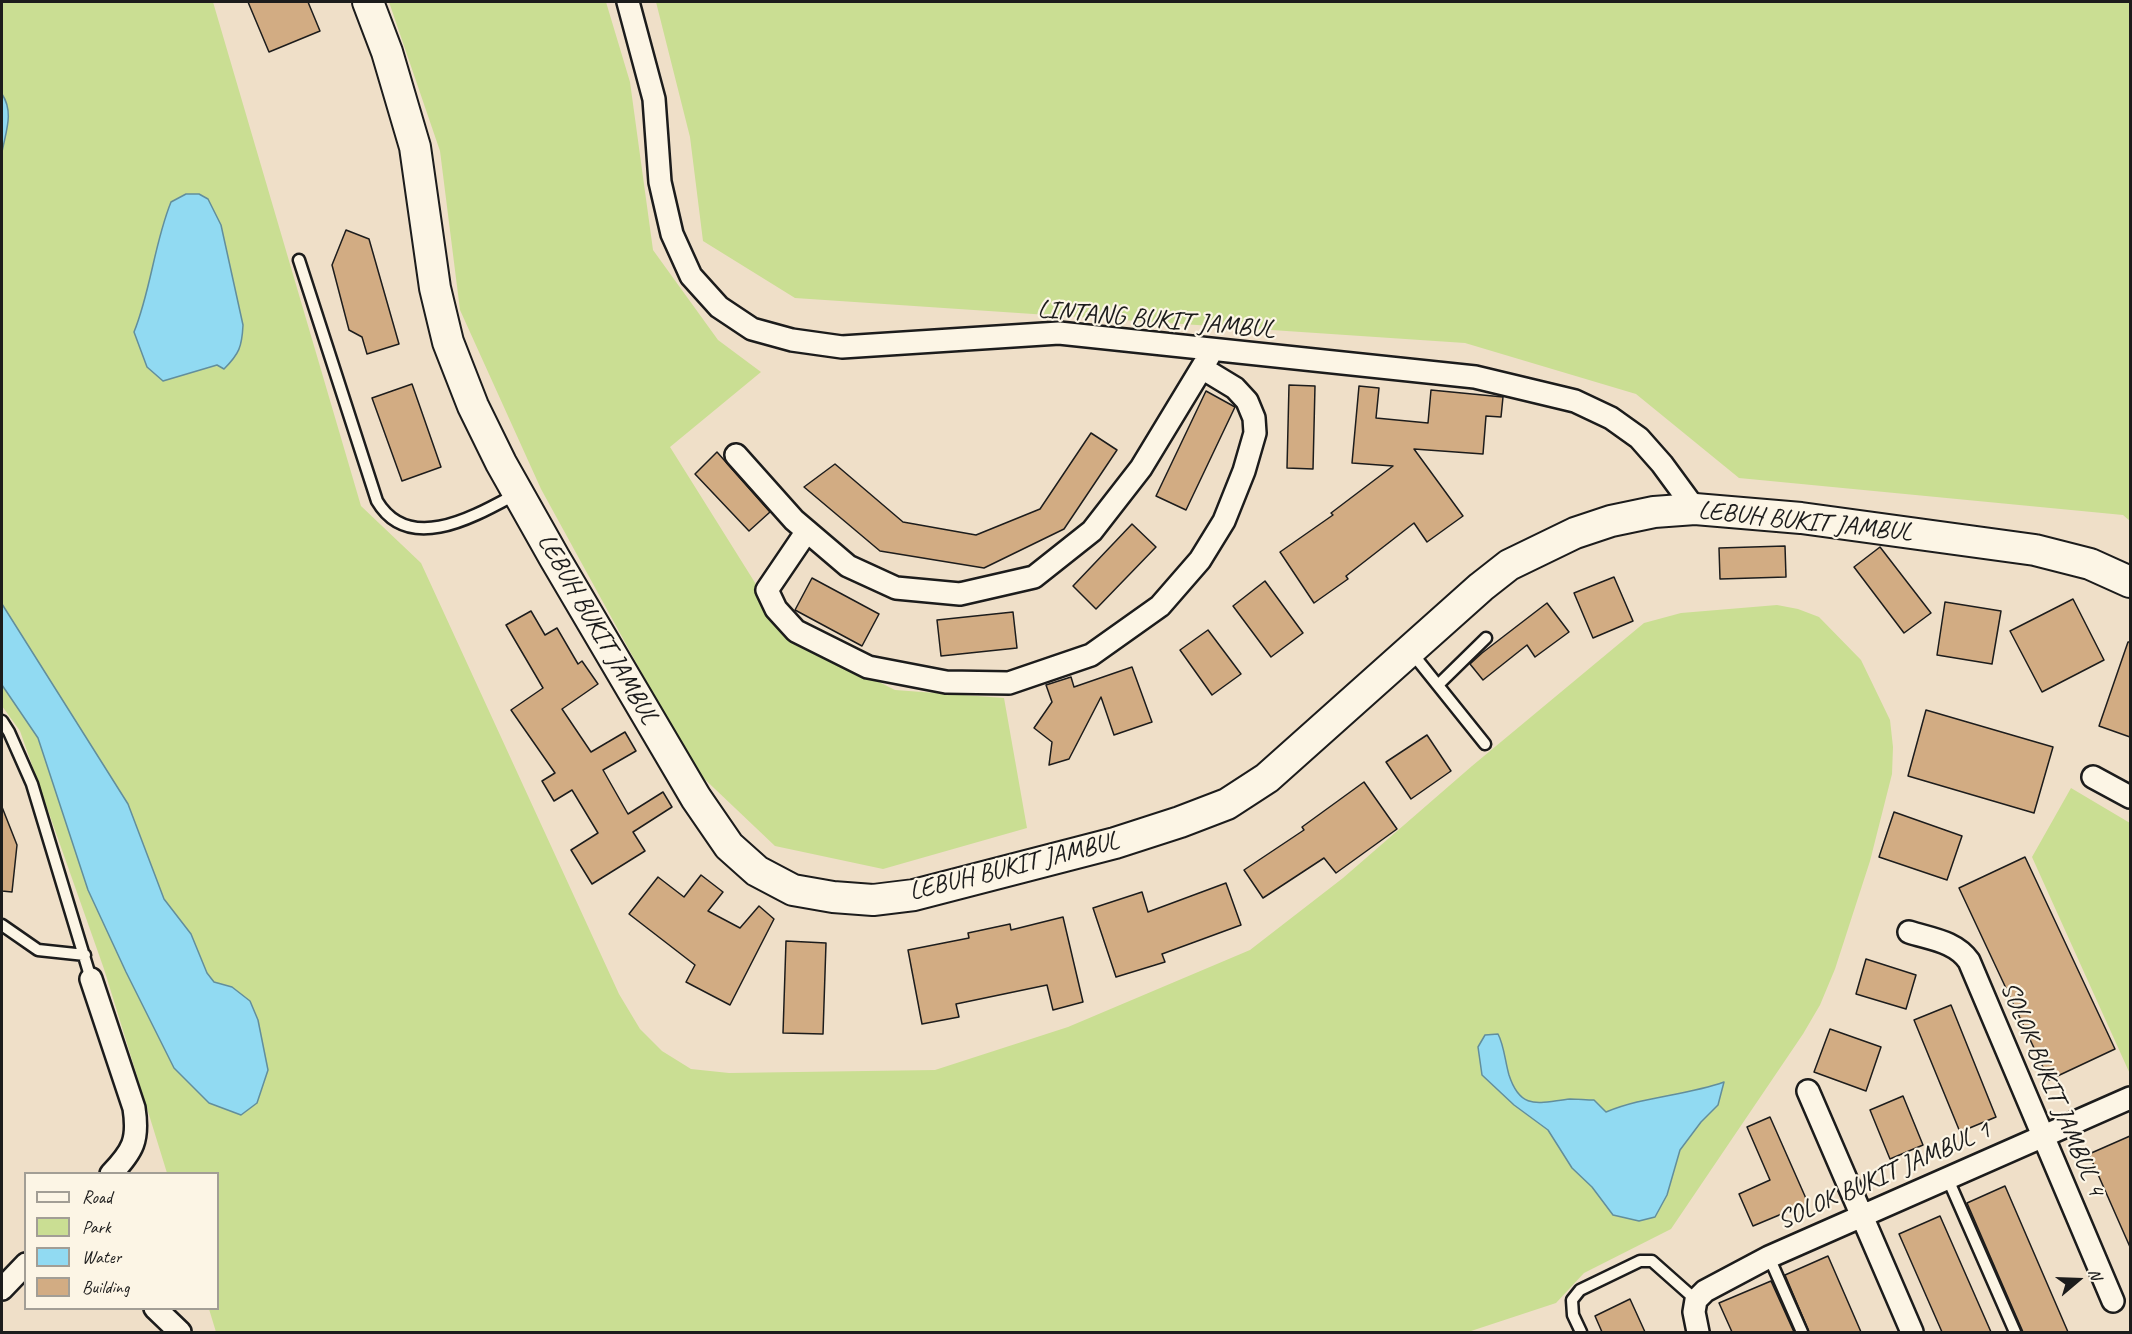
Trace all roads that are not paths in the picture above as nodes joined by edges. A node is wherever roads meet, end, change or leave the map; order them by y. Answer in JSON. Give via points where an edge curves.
{"nodes":[{"id":1,"x":368,"y":2,"type":"edge"},
{"id":2,"x":628,"y":2,"type":"edge"},
{"id":3,"x":299,"y":260,"type":"dead end"},
{"id":4,"x":1213,"y":350,"type":"junction"},
{"id":5,"x":1202,"y":368,"type":"junction"},
{"id":6,"x":736,"y":455,"type":"dead end"},
{"id":7,"x":518,"y":493,"type":"junction"},
{"id":8,"x":1695,"y":509,"type":"junction"},
{"id":9,"x":807,"y":531,"type":"junction"},
{"id":10,"x":2130,"y":582,"type":"edge"},
{"id":11,"x":1486,"y":638,"type":"dead end"},
{"id":12,"x":1410,"y":650,"type":"junction"},
{"id":13,"x":1438,"y":685,"type":"junction"},
{"id":14,"x":2,"y":721,"type":"edge"},
{"id":15,"x":1485,"y":744,"type":"dead end"},
{"id":16,"x":2093,"y":777,"type":"dead end"},
{"id":17,"x":2130,"y":797,"type":"edge"},
{"id":18,"x":2,"y":925,"type":"edge"},
{"id":19,"x":1909,"y":932,"type":"dead end"},
{"id":20,"x":85,"y":955,"type":"junction"},
{"id":21,"x":91,"y":979,"type":"joint"},
{"id":22,"x":1808,"y":1091,"type":"dead end"},
{"id":23,"x":2130,"y":1098,"type":"edge"},
{"id":24,"x":2043,"y":1136,"type":"junction"},
{"id":25,"x":112,"y":1172,"type":"edge"},
{"id":26,"x":1947,"y":1177,"type":"junction"},
{"id":27,"x":1861,"y":1215,"type":"junction"},
{"id":28,"x":1769,"y":1257,"type":"junction"},
{"id":29,"x":24,"y":1266,"type":"edge"},
{"id":30,"x":2,"y":1289,"type":"edge"},
{"id":31,"x":1696,"y":1300,"type":"junction"},
{"id":32,"x":2113,"y":1300,"type":"dead end"},
{"id":33,"x":157,"y":1310,"type":"edge"},
{"id":34,"x":180,"y":1332,"type":"edge"},
{"id":35,"x":1581,"y":1332,"type":"edge"},
{"id":36,"x":1698,"y":1332,"type":"edge"},
{"id":37,"x":1802,"y":1332,"type":"edge"},
{"id":38,"x":1912,"y":1332,"type":"edge"},
{"id":39,"x":2015,"y":1332,"type":"edge"}],
"edges":[{"from":1,"to":7,"type":"main road","name":"LEBUH BUKIT JAMBUL","via":[[415,147],[435,288],[448,342],[473,406]]},
{"from":2,"to":4,"type":"street","name":"LINTANG BUKIT JAMBUL","via":[[654,99],[660,182],[672,234],[691,276],[719,307],[752,329],[792,340],[842,346],[1059,333]]},
{"from":3,"to":7,"type":"lane","via":[[384,514],[411,528],[440,528]]},
{"from":4,"to":5,"type":"street"},
{"from":4,"to":8,"type":"street","name":"LINTANG BUKIT JAMBUL","via":[[1475,377],[1575,401],[1611,418],[1638,438]]},
{"from":5,"to":9,"type":"street","via":[[1141,468],[1092,531],[1034,577],[960,594],[896,588],[848,566]]},
{"from":5,"to":9,"type":"street","via":[[1235,388],[1247,401],[1254,418],[1244,471],[1224,521],[1200,560],[1160,606],[1091,655],[1009,683],[946,682],[868,667],[796,631],[776,609],[766,590]]},
{"from":6,"to":9,"type":"street"},
{"from":7,"to":12,"type":"main road","name":"LEBUH BUKIT JAMBUL","via":[[696,798],[729,846],[757,871],[793,890],[832,897],[883,899],[914,895],[1115,843],[1227,804],[1267,778]]},
{"from":8,"to":10,"type":"main road","name":"LEBUH BUKIT JAMBUL","via":[[1801,518],[2036,550],[2090,564]]},
{"from":8,"to":12,"type":"main road","name":"LEBUH BUKIT JAMBUL","via":[[1611,521],[1538,550],[1481,587]]},
{"from":11,"to":13,"type":"lane"},
{"from":12,"to":13,"type":"lane"},
{"from":13,"to":15,"type":"lane"},
{"from":14,"to":20,"type":"lane","via":[[32,784]]},
{"from":16,"to":17,"type":"street"},
{"from":18,"to":20,"type":"lane","via":[[38,950]]},
{"from":19,"to":24,"type":"street","name":"SOLOK BUKIT JAMBUL 4","via":[[1953,946],[1969,961]]},
{"from":20,"to":21,"type":"lane"},
{"from":21,"to":25,"type":"street","via":[[136,1124],[132,1149]]},
{"from":22,"to":27,"type":"street"},
{"from":23,"to":24,"type":"street","name":"SOLOK BUKIT JAMBUL 1"},
{"from":24,"to":26,"type":"street","name":"SOLOK BUKIT JAMBUL 1"},
{"from":24,"to":32,"type":"street","name":"SOLOK BUKIT JAMBUL 4"},
{"from":26,"to":27,"type":"street","name":"SOLOK BUKIT JAMBUL 1"},
{"from":26,"to":39,"type":"lane"},
{"from":27,"to":28,"type":"street","name":"SOLOK BUKIT JAMBUL 1"},
{"from":27,"to":38,"type":"street"},
{"from":28,"to":31,"type":"street","name":"SOLOK BUKIT JAMBUL 1","via":[[1705,1291]]},
{"from":28,"to":37,"type":"lane"},
{"from":29,"to":30,"type":"street"},
{"from":31,"to":35,"type":"lane","via":[[1652,1261],[1640,1261],[1580,1290],[1572,1300],[1573,1315]]},
{"from":31,"to":36,"type":"street"},
{"from":33,"to":34,"type":"street"}]}
